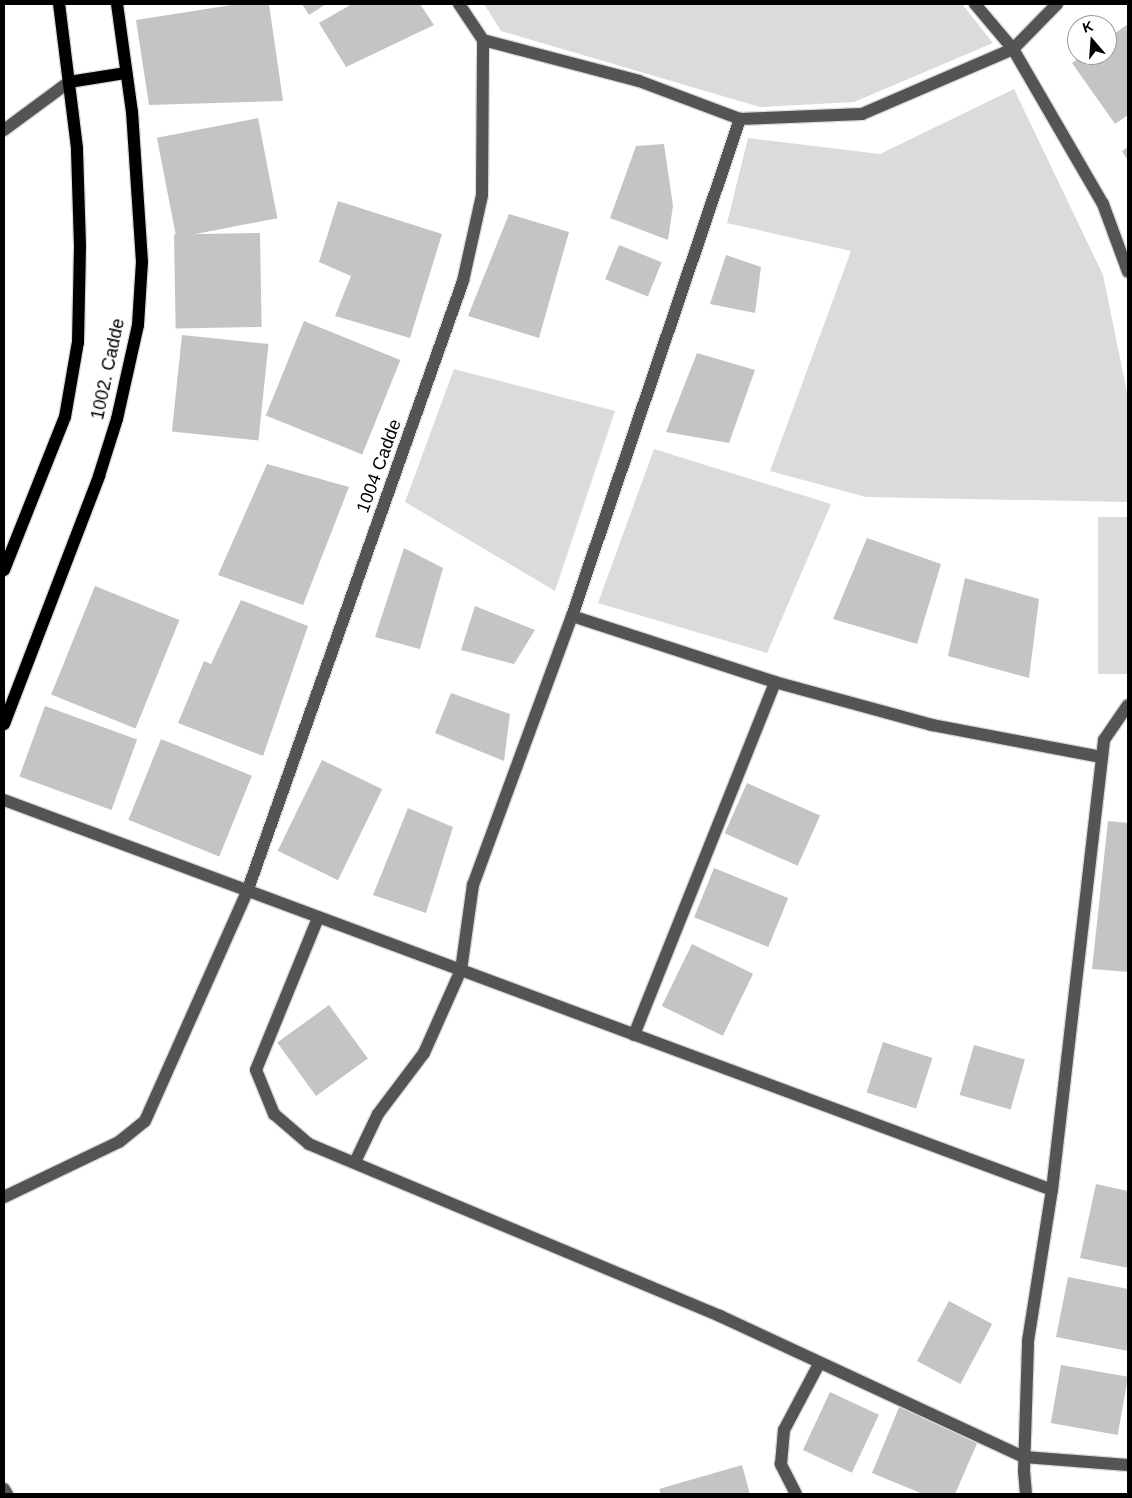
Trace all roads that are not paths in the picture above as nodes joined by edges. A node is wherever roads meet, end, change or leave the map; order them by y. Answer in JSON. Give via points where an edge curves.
{"nodes":[{"id":1,"x":59,"y":4,"type":"edge"},
{"id":2,"x":117,"y":4,"type":"edge"},
{"id":3,"x":459,"y":4,"type":"edge"},
{"id":4,"x":975,"y":4,"type":"edge"},
{"id":5,"x":1057,"y":4,"type":"edge"},
{"id":6,"x":483,"y":40,"type":"junction"},
{"id":7,"x":1013,"y":49,"type":"junction"},
{"id":8,"x":126,"y":73,"type":"junction"},
{"id":9,"x":69,"y":82,"type":"junction"},
{"id":10,"x":740,"y":119,"type":"junction"},
{"id":11,"x":4,"y":130,"type":"edge"},
{"id":12,"x":1128,"y":272,"type":"edge"},
{"id":13,"x":4,"y":570,"type":"edge"},
{"id":14,"x":572,"y":616,"type":"junction"},
{"id":15,"x":775,"y":682,"type":"junction"},
{"id":16,"x":1128,"y":705,"type":"edge"},
{"id":17,"x":4,"y":724,"type":"edge"},
{"id":18,"x":1102,"y":757,"type":"junction"},
{"id":19,"x":4,"y":800,"type":"edge"},
{"id":20,"x":247,"y":892,"type":"junction"},
{"id":21,"x":318,"y":918,"type":"junction"},
{"id":22,"x":461,"y":970,"type":"junction"},
{"id":23,"x":634,"y":1035,"type":"junction"},
{"id":24,"x":354,"y":1162,"type":"junction"},
{"id":25,"x":1052,"y":1190,"type":"junction"},
{"id":26,"x":4,"y":1197,"type":"edge"},
{"id":27,"x":819,"y":1364,"type":"junction"},
{"id":28,"x":1024,"y":1457,"type":"junction"},
{"id":29,"x":1128,"y":1464,"type":"edge"},
{"id":30,"x":4,"y":1489,"type":"edge"},
{"id":31,"x":7,"y":1494,"type":"edge"},
{"id":32,"x":796,"y":1494,"type":"edge"},
{"id":33,"x":1026,"y":1494,"type":"edge"}],
"edges":[{"from":1,"to":9,"type":"main road","name":"1002. Cadde"},
{"from":2,"to":8,"type":"main road","name":"1002. Cadde"},
{"from":3,"to":6,"type":"street"},
{"from":4,"to":7,"type":"street"},
{"from":5,"to":7,"type":"street"},
{"from":6,"to":10,"type":"street","via":[[639,81]]},
{"from":6,"to":20,"type":"street","name":"1004 Cadde","via":[[482,195],[463,281]]},
{"from":7,"to":10,"type":"street","via":[[862,114]]},
{"from":7,"to":12,"type":"street","via":[[1103,204]]},
{"from":8,"to":9,"type":"main road"},
{"from":8,"to":17,"type":"main road","name":"1002. Cadde","via":[[142,262],[136,334],[117,419],[99,476]]},
{"from":9,"to":11,"type":"street"},
{"from":9,"to":13,"type":"main road","name":"1002. Cadde","via":[[77,167],[78,342],[65,417]]},
{"from":10,"to":14,"type":"street"},
{"from":14,"to":15,"type":"street"},
{"from":14,"to":22,"type":"street","via":[[473,885]]},
{"from":15,"to":18,"type":"street","via":[[932,725]]},
{"from":15,"to":23,"type":"street"},
{"from":16,"to":18,"type":"street","via":[[1104,740]]},
{"from":18,"to":25,"type":"street"},
{"from":19,"to":20,"type":"street"},
{"from":20,"to":21,"type":"street"},
{"from":20,"to":26,"type":"street","name":"1004 Cadde","via":[[145,1121],[119,1142]]},
{"from":21,"to":22,"type":"street"},
{"from":21,"to":24,"type":"street","via":[[256,1070],[274,1114],[309,1144]]},
{"from":22,"to":23,"type":"street"},
{"from":22,"to":24,"type":"street","via":[[424,1052],[378,1114]]},
{"from":23,"to":25,"type":"street"},
{"from":24,"to":27,"type":"street","via":[[720,1316]]},
{"from":25,"to":28,"type":"street","via":[[1028,1341]]},
{"from":27,"to":28,"type":"street"},
{"from":27,"to":32,"type":"street","via":[[784,1430],[781,1464]]},
{"from":28,"to":29,"type":"street"},
{"from":28,"to":33,"type":"street"},
{"from":30,"to":31,"type":"street"}]}
